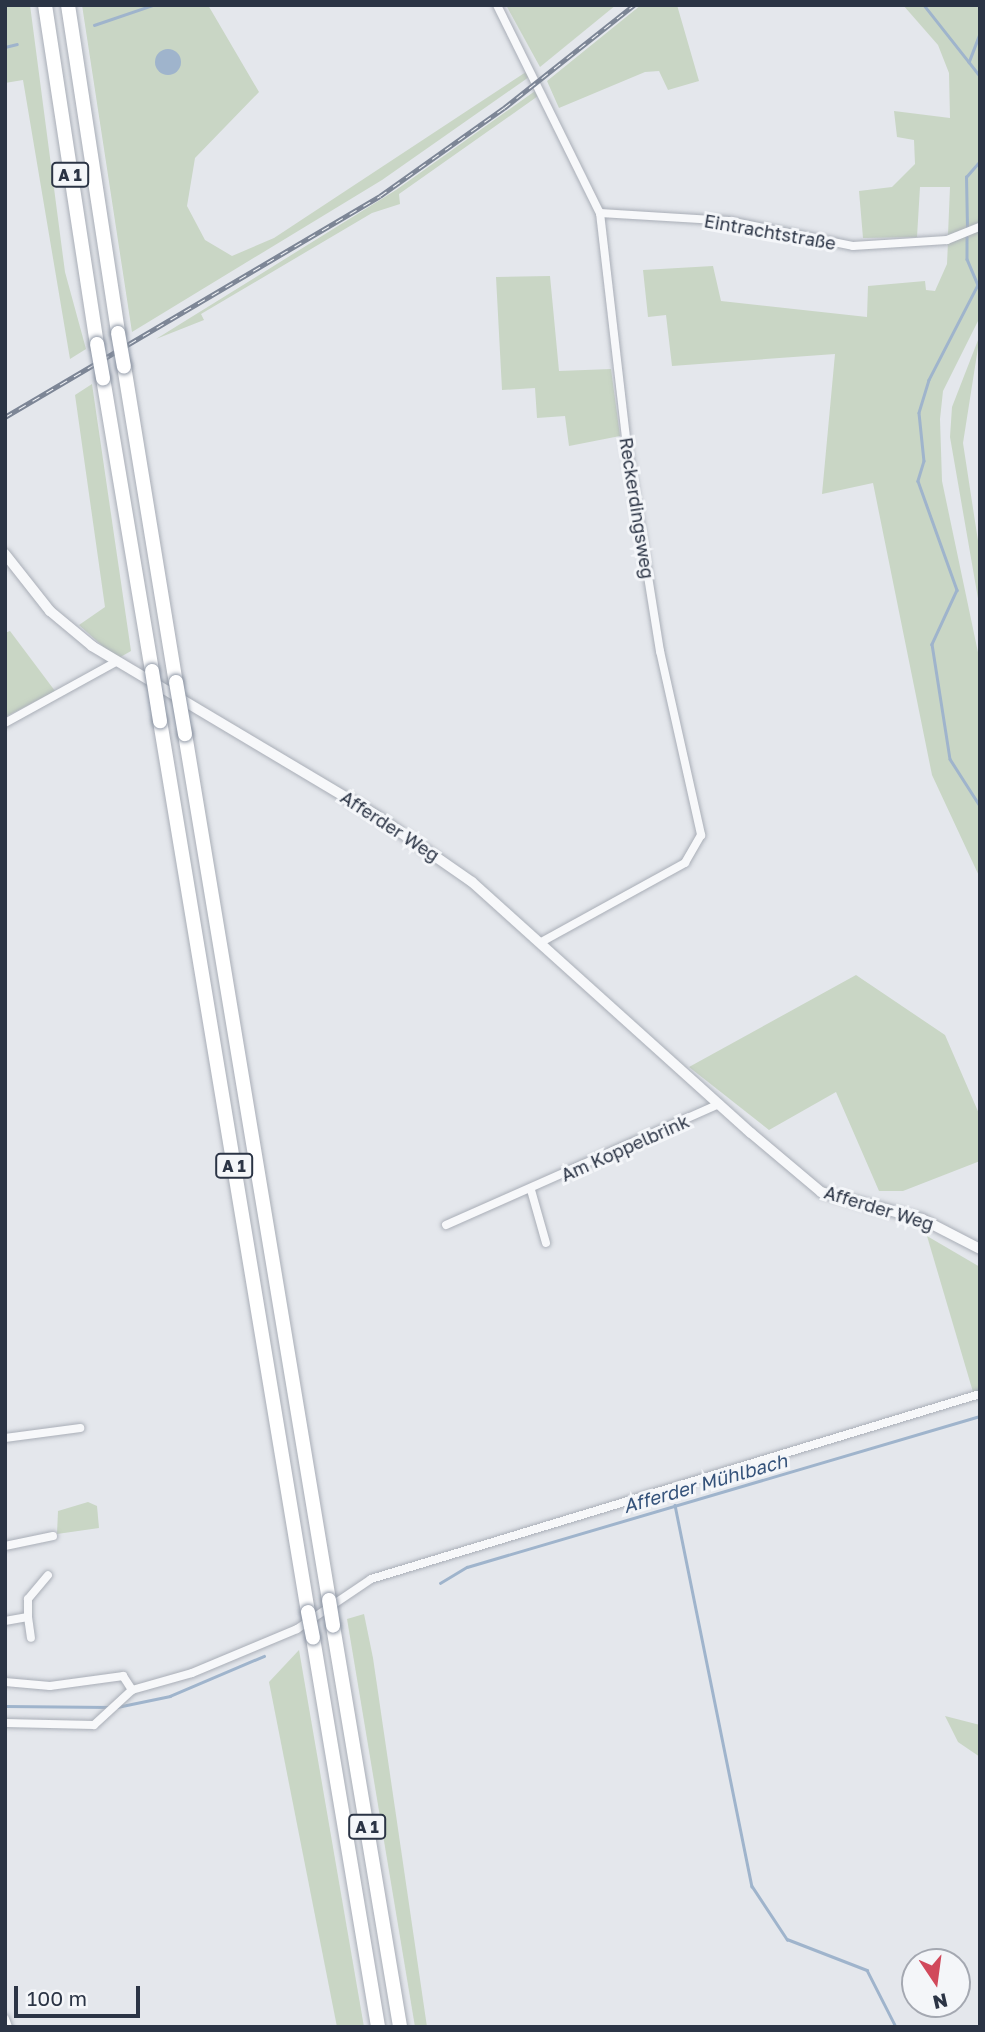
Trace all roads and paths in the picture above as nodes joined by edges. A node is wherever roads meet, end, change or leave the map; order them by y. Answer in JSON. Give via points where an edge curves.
{"nodes":[{"id":1,"x":45,"y":5,"type":"edge"},
{"id":2,"x":68,"y":5,"type":"edge"},
{"id":3,"x":497,"y":5,"type":"edge"},
{"id":4,"x":600,"y":213,"type":"junction"},
{"id":5,"x":978,"y":228,"type":"edge"},
{"id":6,"x":5,"y":554,"type":"edge"},
{"id":7,"x":116,"y":662,"type":"junction"},
{"id":8,"x":5,"y":723,"type":"edge"},
{"id":9,"x":543,"y":941,"type":"junction"},
{"id":10,"x":719,"y":1104,"type":"junction"},
{"id":11,"x":531,"y":1190,"type":"junction"},
{"id":12,"x":446,"y":1226,"type":"dead end"},
{"id":13,"x":546,"y":1243,"type":"dead end"},
{"id":14,"x":980,"y":1249,"type":"edge"},
{"id":15,"x":980,"y":1394,"type":"edge"},
{"id":16,"x":80,"y":1429,"type":"dead end"},
{"id":17,"x":5,"y":1438,"type":"edge"},
{"id":18,"x":53,"y":1536,"type":"dead end"},
{"id":19,"x":5,"y":1546,"type":"edge"},
{"id":20,"x":48,"y":1575,"type":"dead end"},
{"id":21,"x":27,"y":1617,"type":"junction"},
{"id":22,"x":5,"y":1621,"type":"edge"},
{"id":23,"x":31,"y":1637,"type":"dead end"},
{"id":24,"x":5,"y":1682,"type":"edge"},
{"id":25,"x":132,"y":1690,"type":"junction"},
{"id":26,"x":5,"y":1723,"type":"edge"},
{"id":27,"x":5,"y":2019,"type":"edge"},
{"id":28,"x":8,"y":2027,"type":"edge"},
{"id":29,"x":378,"y":2027,"type":"edge"},
{"id":30,"x":400,"y":2027,"type":"edge"}],
"edges":[{"from":1,"to":29,"type":"highway","number":"A 1","bridge":true,"via":[[97,344]]},
{"from":2,"to":30,"type":"highway","number":"A 1","bridge":true,"via":[[118,333]]},
{"from":3,"to":4,"type":"street","name":"Reckerdingsweg"},
{"from":4,"to":5,"type":"street","name":"Eintrachtstraße","via":[[729,220],[853,246],[957,236]]},
{"from":4,"to":9,"type":"street","name":"Reckerdingsweg","via":[[624,427],[660,651],[701,835],[685,863]]},
{"from":6,"to":7,"type":"street","name":"Afferder Weg","via":[[50,611]]},
{"from":7,"to":8,"type":"street"},
{"from":7,"to":9,"type":"street","name":"Afferder Weg","via":[[417,842]]},
{"from":9,"to":10,"type":"street","name":"Afferder Weg","via":[[652,1049]]},
{"from":10,"to":11,"type":"street","name":"Am Koppelbrink"},
{"from":10,"to":14,"type":"street","name":"Afferder Weg","via":[[821,1192],[922,1219]]},
{"from":11,"to":12,"type":"street","name":"Am Koppelbrink"},
{"from":11,"to":13,"type":"street"},
{"from":15,"to":25,"type":"street","via":[[382,1575],[297,1629],[191,1673]]},
{"from":16,"to":17,"type":"street"},
{"from":18,"to":19,"type":"street"},
{"from":20,"to":21,"type":"street","via":[[28,1599]]},
{"from":21,"to":22,"type":"street"},
{"from":21,"to":23,"type":"street"},
{"from":24,"to":25,"type":"street","via":[[50,1686],[124,1676]]},
{"from":25,"to":26,"type":"street","via":[[94,1725]]},
{"from":27,"to":28,"type":"street"}]}
